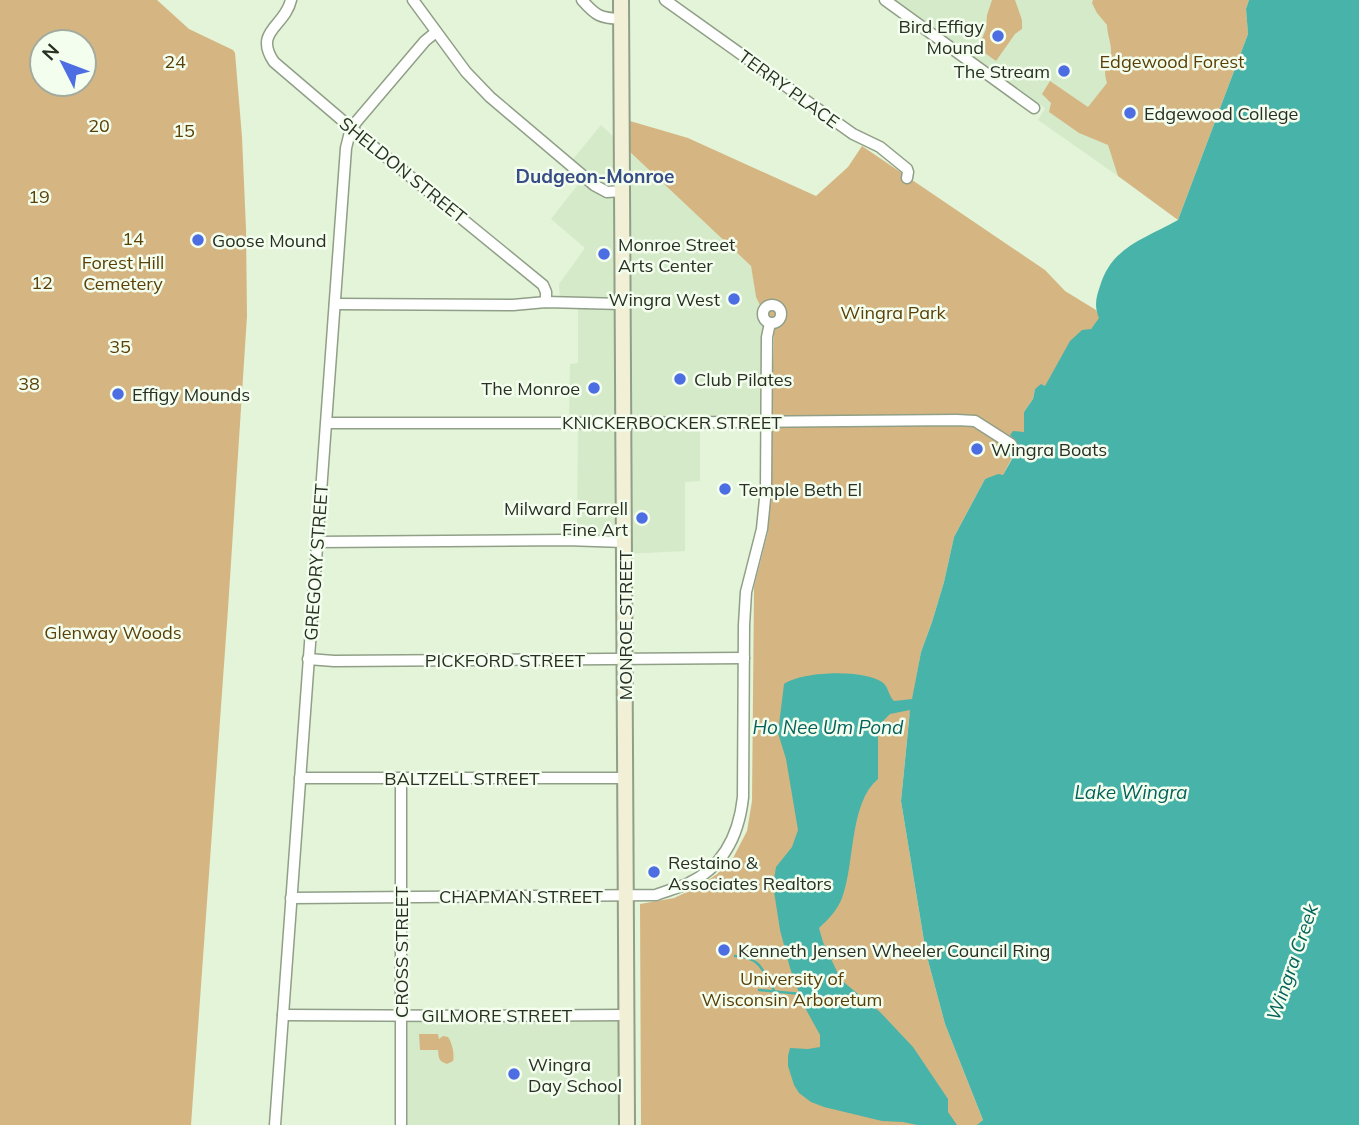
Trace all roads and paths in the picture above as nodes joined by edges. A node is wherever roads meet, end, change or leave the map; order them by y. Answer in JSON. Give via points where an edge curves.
{"nodes":[{"id":1,"x":291,"y":0,"type":"edge"},
{"id":2,"x":413,"y":0,"type":"edge"},
{"id":3,"x":582,"y":0,"type":"edge"},
{"id":4,"x":621,"y":0,"type":"edge"},
{"id":5,"x":665,"y":0,"type":"edge"},
{"id":6,"x":885,"y":0,"type":"edge"},
{"id":7,"x":621,"y":19,"type":"junction"},
{"id":8,"x":436,"y":32,"type":"junction"},
{"id":9,"x":1034,"y":108,"type":"dead end"},
{"id":10,"x":351,"y":128,"type":"junction"},
{"id":11,"x":907,"y":178,"type":"dead end"},
{"id":12,"x":622,"y":191,"type":"junction"},
{"id":13,"x":546,"y":302,"type":"junction"},
{"id":14,"x":335,"y":304,"type":"junction"},
{"id":15,"x":622,"y":304,"type":"junction"},
{"id":16,"x":770,"y":323,"type":"dead end"},
{"id":17,"x":766,"y":421,"type":"junction"},
{"id":18,"x":327,"y":423,"type":"junction"},
{"id":19,"x":624,"y":423,"type":"junction"},
{"id":20,"x":1011,"y":444,"type":"dead end"},
{"id":21,"x":318,"y":542,"type":"junction"},
{"id":22,"x":624,"y":542,"type":"junction"},
{"id":23,"x":744,"y":658,"type":"junction"},
{"id":24,"x":308,"y":659,"type":"junction"},
{"id":25,"x":625,"y":659,"type":"junction"},
{"id":26,"x":300,"y":778,"type":"junction"},
{"id":27,"x":401,"y":778,"type":"junction"},
{"id":28,"x":625,"y":778,"type":"junction"},
{"id":29,"x":625,"y":896,"type":"junction"},
{"id":30,"x":401,"y":897,"type":"junction"},
{"id":31,"x":291,"y":898,"type":"junction"},
{"id":32,"x":283,"y":1015,"type":"junction"},
{"id":33,"x":627,"y":1015,"type":"junction"},
{"id":34,"x":401,"y":1016,"type":"junction"},
{"id":35,"x":275,"y":1125,"type":"edge"},
{"id":36,"x":401,"y":1125,"type":"edge"},
{"id":37,"x":627,"y":1125,"type":"edge"}],
"edges":[{"from":1,"to":10,"type":"street","name":"SHELDON STREET","via":[[287,14],[269,34],[269,52],[274,62]]},
{"from":2,"to":8,"type":"street"},
{"from":3,"to":7,"type":"street","via":[[598,16]]},
{"from":4,"to":7,"type":"main road","name":"MONROE STREET"},
{"from":5,"to":11,"type":"street","name":"TERRY PLACE","via":[[853,134],[886,152],[907,169]]},
{"from":6,"to":9,"type":"street"},
{"from":7,"to":12,"type":"main road","name":"MONROE STREET"},
{"from":8,"to":10,"type":"street"},
{"from":8,"to":12,"type":"street","via":[[466,72],[522,125],[594,185],[607,192]]},
{"from":10,"to":13,"type":"street","name":"SHELDON STREET","via":[[542,285]]},
{"from":10,"to":14,"type":"street","name":"GREGORY STREET"},
{"from":12,"to":15,"type":"main road","name":"MONROE STREET"},
{"from":13,"to":14,"type":"street"},
{"from":13,"to":15,"type":"street"},
{"from":14,"to":18,"type":"street","name":"GREGORY STREET"},
{"from":15,"to":19,"type":"main road","name":"MONROE STREET"},
{"from":16,"to":17,"type":"street","name":"CHAPMAN STREET"},
{"from":17,"to":19,"type":"street","name":"KNICKERBOCKER STREET"},
{"from":17,"to":20,"type":"street","name":"KNICKERBOCKER STREET","via":[[975,421]]},
{"from":17,"to":23,"type":"street","name":"CHAPMAN STREET","via":[[766,489],[762,529],[746,592]]},
{"from":18,"to":19,"type":"street","name":"KNICKERBOCKER STREET"},
{"from":18,"to":21,"type":"street","name":"GREGORY STREET"},
{"from":19,"to":22,"type":"main road","name":"MONROE STREET"},
{"from":21,"to":22,"type":"street"},
{"from":21,"to":24,"type":"street","name":"GREGORY STREET"},
{"from":22,"to":25,"type":"main road","name":"MONROE STREET"},
{"from":23,"to":25,"type":"street","name":"PICKFORD STREET"},
{"from":23,"to":29,"type":"street","name":"CHAPMAN STREET","via":[[743,797],[736,834],[716,863],[688,883],[656,895]]},
{"from":24,"to":25,"type":"street","name":"PICKFORD STREET"},
{"from":24,"to":26,"type":"street","name":"GREGORY STREET"},
{"from":25,"to":28,"type":"main road","name":"MONROE STREET"},
{"from":26,"to":27,"type":"street","name":"BALTZELL STREET"},
{"from":26,"to":31,"type":"street","name":"GREGORY STREET"},
{"from":27,"to":28,"type":"street","name":"BALTZELL STREET"},
{"from":27,"to":30,"type":"street","name":"CROSS STREET"},
{"from":28,"to":29,"type":"main road","name":"MONROE STREET"},
{"from":29,"to":30,"type":"street","name":"CHAPMAN STREET"},
{"from":29,"to":33,"type":"main road","name":"MONROE STREET"},
{"from":30,"to":31,"type":"street","name":"CHAPMAN STREET"},
{"from":30,"to":34,"type":"street","name":"CROSS STREET"},
{"from":31,"to":32,"type":"street","name":"GREGORY STREET"},
{"from":32,"to":34,"type":"street","name":"GILMORE STREET"},
{"from":32,"to":35,"type":"street","name":"GREGORY STREET"},
{"from":33,"to":34,"type":"street","name":"GILMORE STREET"},
{"from":33,"to":37,"type":"main road","name":"MONROE STREET"},
{"from":34,"to":36,"type":"street","name":"CROSS STREET"}]}
